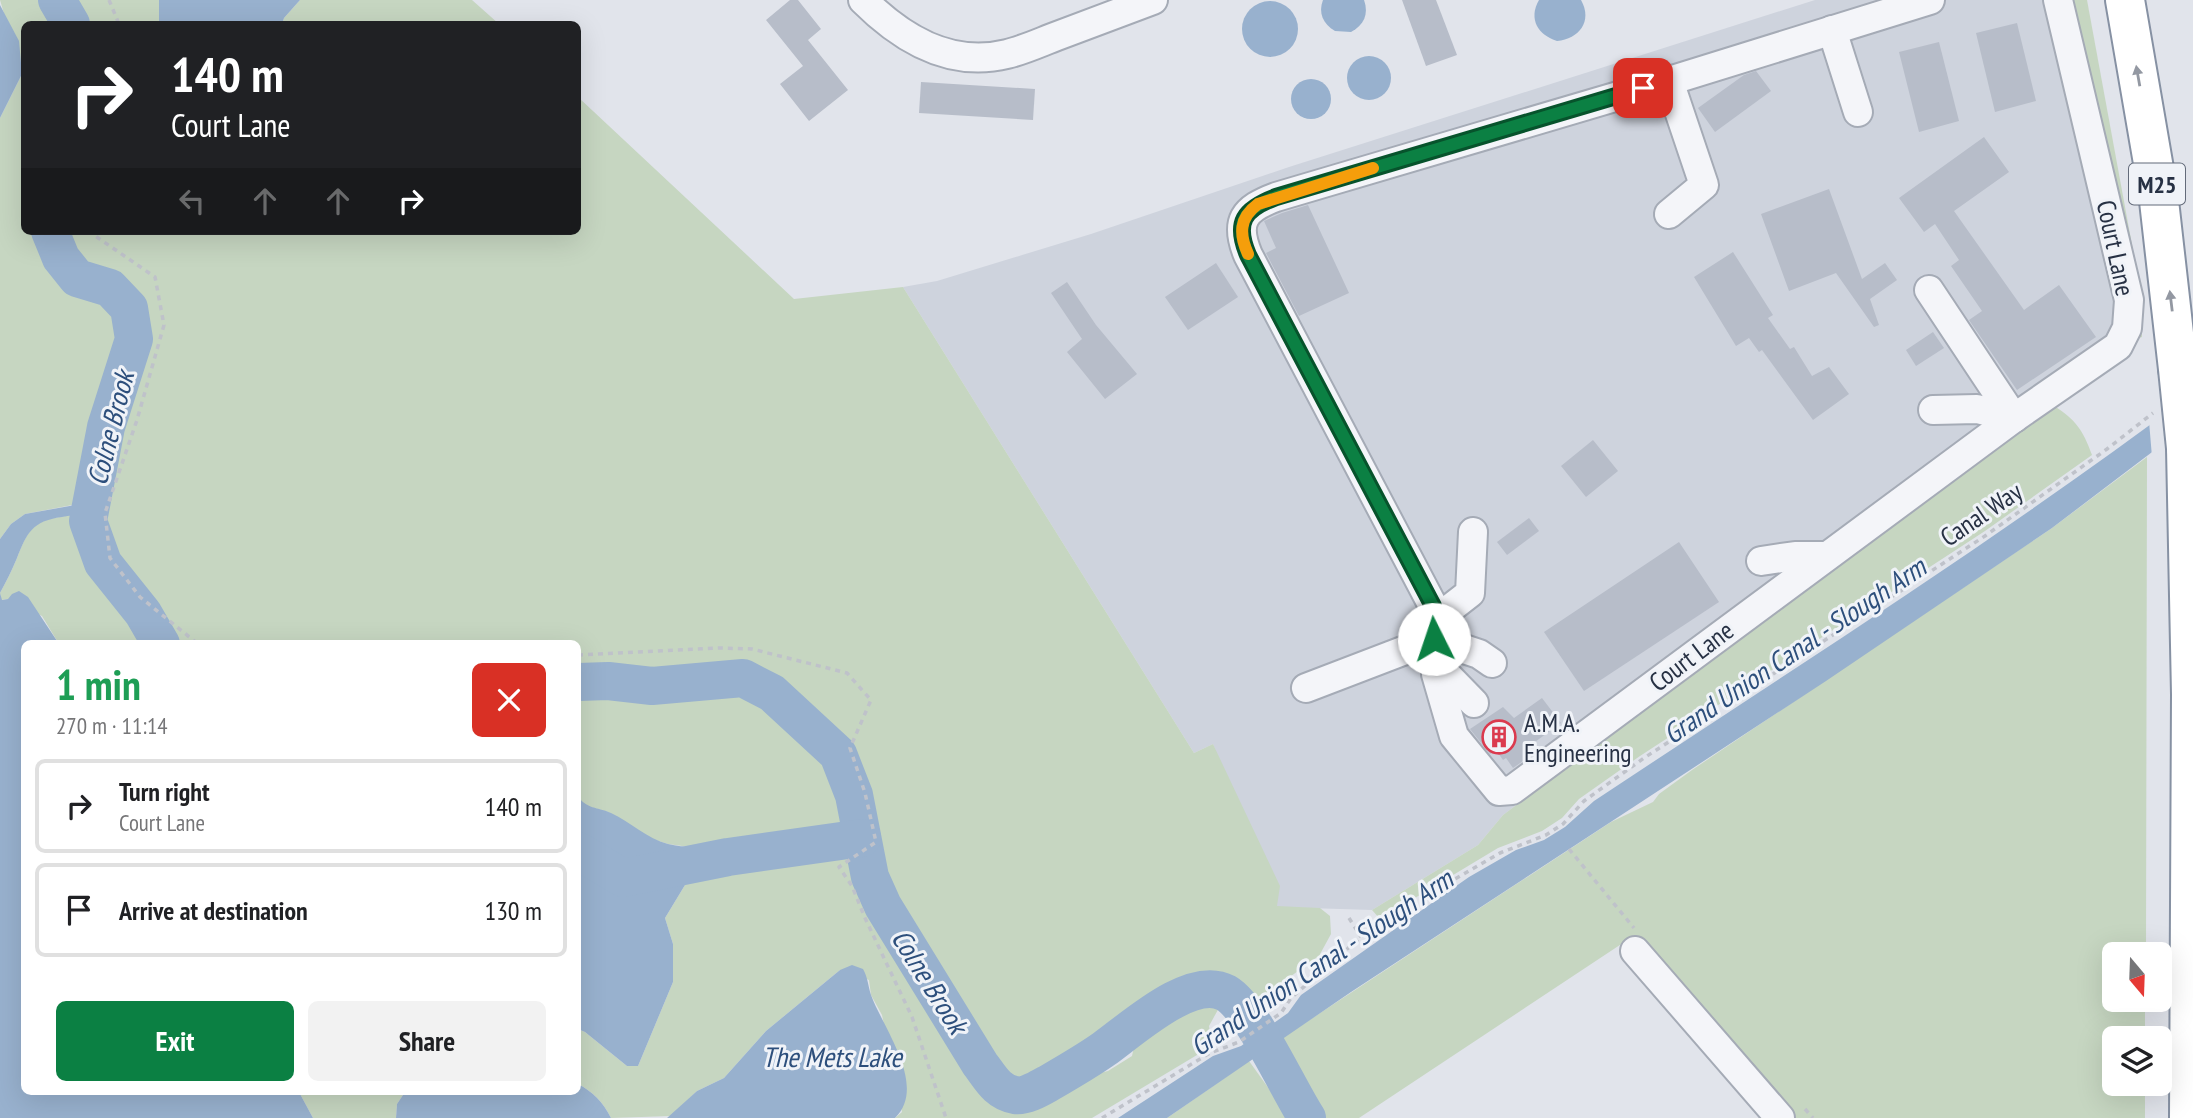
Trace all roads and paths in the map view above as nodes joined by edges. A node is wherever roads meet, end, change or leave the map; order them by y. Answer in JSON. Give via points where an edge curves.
{"nodes":[{"id":1,"x":109,"y":0,"type":"edge"},
{"id":2,"x":863,"y":0,"type":"edge"},
{"id":3,"x":1153,"y":0,"type":"edge"},
{"id":4,"x":1930,"y":0,"type":"edge"},
{"id":5,"x":2058,"y":0,"type":"edge"},
{"id":6,"x":2125,"y":0,"type":"edge"},
{"id":7,"x":119,"y":21,"type":"edge"},
{"id":8,"x":1832,"y":30,"type":"junction"},
{"id":9,"x":1669,"y":81,"type":"junction"},
{"id":10,"x":1858,"y":112,"type":"dead end"},
{"id":11,"x":1669,"y":214,"type":"dead end"},
{"id":12,"x":94,"y":235,"type":"edge"},
{"id":13,"x":1929,"y":290,"type":"dead end"},
{"id":14,"x":2161,"y":407,"type":"dead end"},
{"id":15,"x":1933,"y":410,"type":"dead end"},
{"id":16,"x":2014,"y":418,"type":"junction"},
{"id":17,"x":1473,"y":532,"type":"dead end"},
{"id":18,"x":1826,"y":556,"type":"junction"},
{"id":19,"x":1761,"y":561,"type":"dead end"},
{"id":20,"x":193,"y":640,"type":"edge"},
{"id":21,"x":1434,"y":641,"type":"junction"},
{"id":22,"x":581,"y":655,"type":"edge"},
{"id":23,"x":1492,"y":663,"type":"dead end"},
{"id":24,"x":1306,"y":688,"type":"dead end"},
{"id":25,"x":1474,"y":703,"type":"dead end"},
{"id":26,"x":1349,"y":918,"type":"dead end"},
{"id":27,"x":1361,"y":937,"type":"junction"},
{"id":28,"x":1635,"y":951,"type":"dead end"},
{"id":29,"x":946,"y":1118,"type":"edge"},
{"id":30,"x":1102,"y":1118,"type":"edge"},
{"id":31,"x":1780,"y":1118,"type":"edge"},
{"id":32,"x":2189,"y":1118,"type":"edge"}],
"edges":[{"from":1,"to":7,"type":"path"},
{"from":2,"to":3,"type":"street","via":[[919,44],[975,58],[1010,54]]},
{"from":4,"to":8,"type":"street","name":"Court Lane"},
{"from":5,"to":16,"type":"street","name":"Court Lane","via":[[2129,300],[2129,320],[2118,346],[2108,355]]},
{"from":32,"to":6,"type":"highway","number":"M25","one_way":true,"bridge":true,"via":[[2191,694],[2186,448],[2158,191]]},
{"from":8,"to":9,"type":"street","name":"Court Lane"},
{"from":8,"to":10,"type":"street"},
{"from":9,"to":11,"type":"street","via":[[1704,185]]},
{"from":9,"to":21,"type":"street","name":"Court Lane","via":[[1276,197],[1252,208],[1242,223],[1248,255],[1433,606]]},
{"from":12,"to":20,"type":"path","via":[[155,276],[164,325],[105,513],[110,558],[140,597]]},
{"from":13,"to":16,"type":"street"},
{"from":14,"to":27,"type":"path","name":"Canal Way","via":[[1985,536],[1644,758],[1584,801],[1563,824],[1500,853]]},
{"from":15,"to":16,"type":"street","via":[[1977,409]]},
{"from":16,"to":18,"type":"street","name":"Court Lane"},
{"from":17,"to":21,"type":"street","via":[[1470,593]]},
{"from":18,"to":19,"type":"street"},
{"from":18,"to":21,"type":"street","name":"Court Lane","via":[[1500,799],[1502,792],[1454,736],[1436,674]]},
{"from":21,"to":23,"type":"street","via":[[1479,654]]},
{"from":21,"to":24,"type":"street"},
{"from":21,"to":25,"type":"street"},
{"from":22,"to":29,"type":"path","via":[[752,649],[847,673],[870,700],[850,748],[876,842],[839,867],[912,1017]]},
{"from":26,"to":27,"type":"path"},
{"from":27,"to":30,"type":"path","name":"Canal Way","via":[[1291,998],[1281,1013],[1239,1042],[1210,1053]]},
{"from":28,"to":31,"type":"street"}]}
